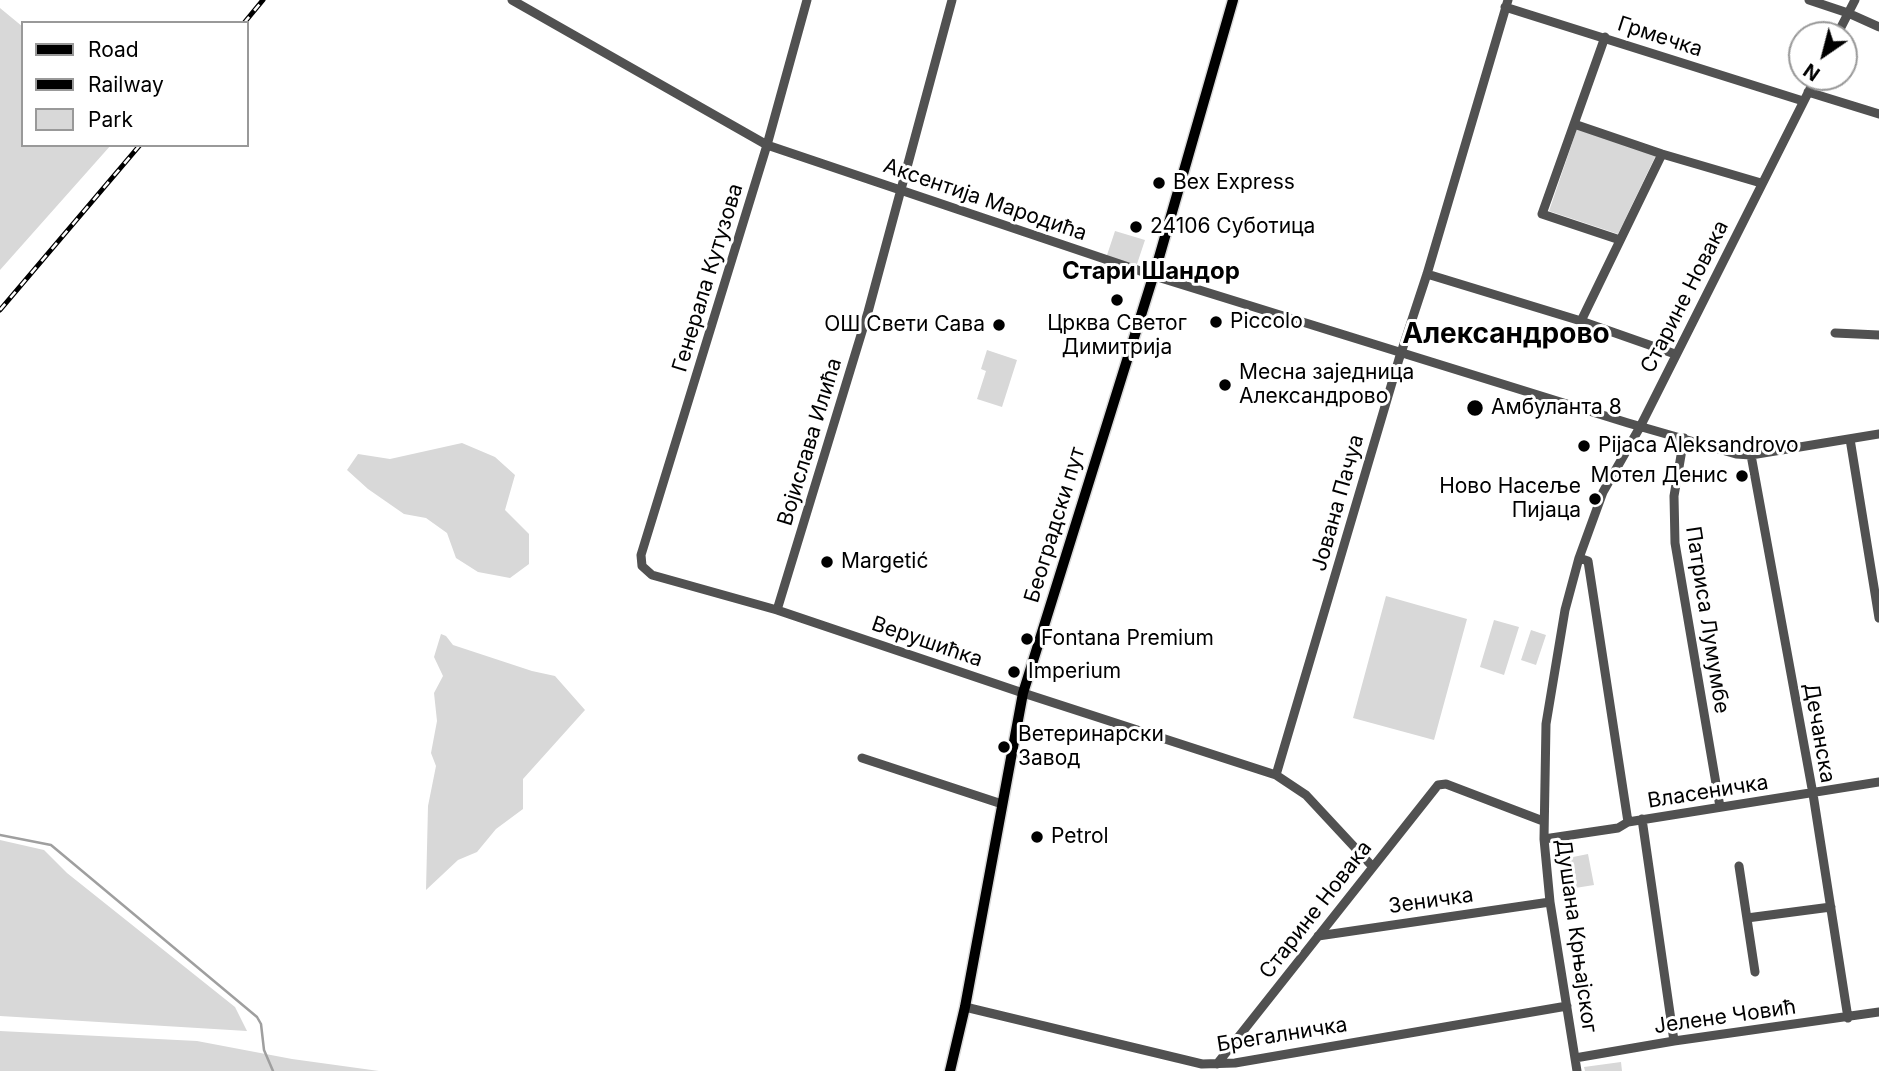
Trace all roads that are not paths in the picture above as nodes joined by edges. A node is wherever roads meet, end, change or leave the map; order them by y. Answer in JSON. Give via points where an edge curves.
{"nodes":[{"id":1,"x":512,"y":0,"type":"edge"},
{"id":2,"x":807,"y":0,"type":"edge"},
{"id":3,"x":952,"y":0,"type":"edge"},
{"id":4,"x":1233,"y":0,"type":"edge"},
{"id":5,"x":1809,"y":0,"type":"edge"},
{"id":6,"x":1855,"y":0,"type":"edge"},
{"id":7,"x":1507,"y":4,"type":"edge"},
{"id":8,"x":1848,"y":13,"type":"junction"},
{"id":9,"x":1844,"y":21,"type":"edge"},
{"id":10,"x":1879,"y":27,"type":"edge"},
{"id":11,"x":1605,"y":37,"type":"junction"},
{"id":12,"x":1809,"y":91,"type":"edge"},
{"id":13,"x":1806,"y":97,"type":"junction"},
{"id":14,"x":1879,"y":114,"type":"edge"},
{"id":15,"x":1574,"y":124,"type":"junction"},
{"id":16,"x":767,"y":145,"type":"junction"},
{"id":17,"x":1662,"y":154,"type":"junction"},
{"id":18,"x":1761,"y":183,"type":"junction"},
{"id":19,"x":902,"y":191,"type":"junction"},
{"id":20,"x":1620,"y":240,"type":"junction"},
{"id":21,"x":1427,"y":274,"type":"junction"},
{"id":22,"x":1153,"y":275,"type":"junction"},
{"id":23,"x":1581,"y":321,"type":"junction"},
{"id":24,"x":1835,"y":333,"type":"dead end"},
{"id":25,"x":1879,"y":335,"type":"edge"},
{"id":26,"x":1400,"y":353,"type":"junction"},
{"id":27,"x":1675,"y":354,"type":"junction"},
{"id":28,"x":1640,"y":427,"type":"junction"},
{"id":29,"x":1879,"y":433,"type":"edge"},
{"id":30,"x":1684,"y":438,"type":"junction"},
{"id":31,"x":1850,"y":439,"type":"junction"},
{"id":32,"x":1751,"y":455,"type":"junction"},
{"id":33,"x":1579,"y":558,"type":"junction"},
{"id":34,"x":642,"y":566,"type":"joint"},
{"id":35,"x":777,"y":610,"type":"junction"},
{"id":36,"x":1879,"y":618,"type":"edge"},
{"id":37,"x":1023,"y":693,"type":"junction"},
{"id":38,"x":862,"y":758,"type":"dead end"},
{"id":39,"x":1276,"y":775,"type":"junction"},
{"id":40,"x":1879,"y":782,"type":"edge"},
{"id":41,"x":1813,"y":794,"type":"junction"},
{"id":42,"x":1002,"y":804,"type":"junction"},
{"id":43,"x":1720,"y":807,"type":"junction"},
{"id":44,"x":1642,"y":819,"type":"junction"},
{"id":45,"x":1544,"y":821,"type":"junction"},
{"id":46,"x":1628,"y":822,"type":"junction"},
{"id":47,"x":1544,"y":839,"type":"junction"},
{"id":48,"x":1372,"y":866,"type":"junction"},
{"id":49,"x":1739,"y":866,"type":"dead end"},
{"id":50,"x":1550,"y":901,"type":"junction"},
{"id":51,"x":1831,"y":907,"type":"junction"},
{"id":52,"x":1747,"y":918,"type":"junction"},
{"id":53,"x":1318,"y":936,"type":"junction"},
{"id":54,"x":1755,"y":972,"type":"dead end"},
{"id":55,"x":1567,"y":1006,"type":"junction"},
{"id":56,"x":965,"y":1007,"type":"junction"},
{"id":57,"x":1879,"y":1012,"type":"edge"},
{"id":58,"x":1848,"y":1018,"type":"junction"},
{"id":59,"x":1674,"y":1041,"type":"junction"},
{"id":60,"x":1575,"y":1058,"type":"junction"},
{"id":61,"x":1217,"y":1064,"type":"junction"},
{"id":62,"x":1201,"y":1068,"type":"edge"},
{"id":63,"x":950,"y":1071,"type":"edge"},
{"id":64,"x":1577,"y":1071,"type":"edge"}],
"edges":[{"from":1,"to":16,"type":"street","name":"Аксентија Мародића"},
{"from":2,"to":16,"type":"street","name":"Генерала Кутузова"},
{"from":3,"to":19,"type":"street","name":"Војислава Илића"},
{"from":4,"to":22,"type":"main road","name":"Београдски пут"},
{"from":5,"to":8,"type":"street"},
{"from":6,"to":8,"type":"street"},
{"from":7,"to":11,"type":"street","name":"Грмечка"},
{"from":7,"to":21,"type":"street","name":"Јована Пачуа"},
{"from":8,"to":9,"type":"street"},
{"from":8,"to":10,"type":"street"},
{"from":11,"to":13,"type":"street","name":"Грмечка"},
{"from":11,"to":15,"type":"street"},
{"from":12,"to":13,"type":"street","name":"Старине Новака"},
{"from":13,"to":14,"type":"street"},
{"from":13,"to":18,"type":"street","name":"Старине Новака"},
{"from":15,"to":17,"type":"street"},
{"from":15,"to":20,"type":"street","via":[[1542,214]]},
{"from":16,"to":19,"type":"street","name":"Аксентија Мародића"},
{"from":16,"to":34,"type":"street","name":"Генерала Кутузова","via":[[641,555]]},
{"from":17,"to":18,"type":"street"},
{"from":17,"to":20,"type":"street"},
{"from":18,"to":27,"type":"street","name":"Старине Новака"},
{"from":19,"to":22,"type":"street","name":"Аксентија Мародића"},
{"from":19,"to":35,"type":"street","name":"Војислава Илића"},
{"from":20,"to":23,"type":"street"},
{"from":21,"to":23,"type":"street"},
{"from":21,"to":26,"type":"street","name":"Јована Пачуа"},
{"from":22,"to":26,"type":"street","name":"Аксентија Мародића"},
{"from":22,"to":37,"type":"main road","name":"Београдски пут"},
{"from":23,"to":27,"type":"street"},
{"from":24,"to":25,"type":"street"},
{"from":26,"to":28,"type":"street","name":"Аксентија Мародића"},
{"from":26,"to":39,"type":"street","name":"Јована Пачуа"},
{"from":27,"to":28,"type":"street","name":"Старине Новака"},
{"from":28,"to":30,"type":"street","name":"Аксентија Мародића"},
{"from":28,"to":33,"type":"street","name":"Старине Новака","via":[[1603,492]]},
{"from":29,"to":31,"type":"street","name":"Аксентија Мародића"},
{"from":30,"to":32,"type":"street","name":"Аксентија Мародића"},
{"from":30,"to":43,"type":"street","name":"Патриса Лумумбе","via":[[1674,496],[1675,543]]},
{"from":31,"to":32,"type":"street","name":"Аксентија Мародића"},
{"from":31,"to":36,"type":"street"},
{"from":32,"to":41,"type":"street","name":"Дечанска"},
{"from":33,"to":45,"type":"street","name":"Душана Крњајског","via":[[1565,610],[1546,724]]},
{"from":33,"to":46,"type":"street","via":[[1588,561]]},
{"from":34,"to":35,"type":"street","name":"Верушићка","via":[[652,575]]},
{"from":35,"to":37,"type":"street","name":"Верушићка"},
{"from":37,"to":39,"type":"street","name":"Верушићка"},
{"from":37,"to":42,"type":"main road","name":"Београдски пут"},
{"from":38,"to":42,"type":"street"},
{"from":39,"to":48,"type":"street","name":"Верушићка","via":[[1306,795]]},
{"from":40,"to":41,"type":"street","name":"Власеничка"},
{"from":41,"to":43,"type":"street","name":"Власеничка"},
{"from":41,"to":51,"type":"street","name":"Дечанска"},
{"from":42,"to":56,"type":"main road","name":"Београдски пут"},
{"from":43,"to":44,"type":"street","name":"Власеничка"},
{"from":44,"to":46,"type":"street","name":"Власеничка"},
{"from":44,"to":59,"type":"street"},
{"from":45,"to":47,"type":"street","name":"Душана Крњајског"},
{"from":45,"to":48,"type":"street","name":"Старине Новака","via":[[1446,784],[1436,786]]},
{"from":46,"to":47,"type":"street","name":"Власеничка","via":[[1618,828]]},
{"from":47,"to":50,"type":"street","name":"Душана Крњајског"},
{"from":48,"to":53,"type":"street","name":"Старине Новака"},
{"from":49,"to":52,"type":"street"},
{"from":50,"to":53,"type":"street","name":"Зеничка"},
{"from":50,"to":55,"type":"street","name":"Душана Крњајског"},
{"from":51,"to":52,"type":"street"},
{"from":51,"to":58,"type":"street","name":"Дечанска"},
{"from":52,"to":54,"type":"street"},
{"from":53,"to":61,"type":"street","name":"Старине Новака"},
{"from":55,"to":60,"type":"street","name":"Душана Крњајског"},
{"from":55,"to":61,"type":"street","name":"Брегалничка"},
{"from":56,"to":62,"type":"street","name":"Брегалничка"},
{"from":56,"to":63,"type":"main road","name":"Београдски пут"},
{"from":57,"to":58,"type":"street","name":"Јелене Човић"},
{"from":58,"to":59,"type":"street","name":"Јелене Човић"},
{"from":59,"to":60,"type":"street","name":"Јелене Човић"},
{"from":60,"to":64,"type":"street","name":"Душана Крњајског"},
{"from":61,"to":62,"type":"street","name":"Брегалничка"}]}
